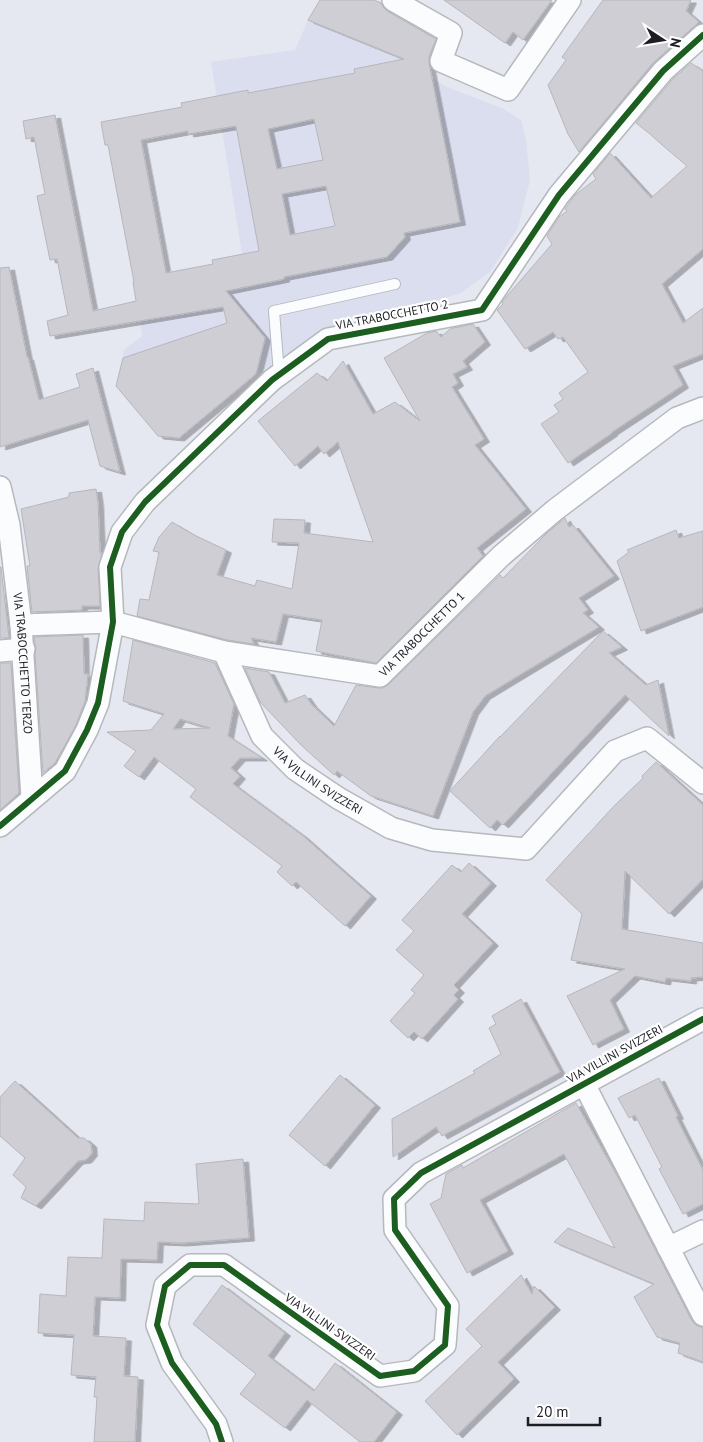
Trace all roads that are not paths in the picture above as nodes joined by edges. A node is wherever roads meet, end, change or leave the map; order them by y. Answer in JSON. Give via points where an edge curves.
{"nodes":[{"id":1,"x":393,"y":0,"type":"edge"},
{"id":2,"x":570,"y":0,"type":"edge"},
{"id":3,"x":703,"y":34,"type":"edge"},
{"id":4,"x":395,"y":284,"type":"dead end"},
{"id":5,"x":279,"y":375,"type":"junction"},
{"id":6,"x":703,"y":408,"type":"edge"},
{"id":7,"x":0,"y":487,"type":"edge"},
{"id":8,"x":113,"y":622,"type":"junction"},
{"id":9,"x":21,"y":625,"type":"junction"},
{"id":10,"x":24,"y":649,"type":"junction"},
{"id":11,"x":0,"y":651,"type":"edge"},
{"id":12,"x":224,"y":652,"type":"junction"},
{"id":13,"x":703,"y":783,"type":"edge"},
{"id":14,"x":32,"y":798,"type":"junction"},
{"id":15,"x":0,"y":826,"type":"edge"},
{"id":16,"x":703,"y":1019,"type":"edge"},
{"id":17,"x":584,"y":1084,"type":"junction"},
{"id":18,"x":703,"y":1231,"type":"edge"},
{"id":19,"x":668,"y":1248,"type":"junction"},
{"id":20,"x":703,"y":1315,"type":"edge"},
{"id":21,"x":222,"y":1442,"type":"edge"}],
"edges":[{"from":1,"to":2,"type":"street","via":[[451,33],[441,61],[508,90]]},
{"from":3,"to":5,"type":"street","name":"VIA TRABOCCHETTO 2","via":[[664,71],[559,195],[482,310],[328,339]]},
{"from":4,"to":5,"type":"lane","via":[[274,311]]},
{"from":5,"to":8,"type":"street","name":"VIA TRABOCCHETTO 2","via":[[145,502],[122,532],[110,567]]},
{"from":6,"to":12,"type":"street","name":"VIA TRABOCCHETTO 1","via":[[677,418],[555,510],[501,556],[380,676]]},
{"from":7,"to":9,"type":"street","name":"VIA TRABOCCHETTO TERZO","via":[[9,525]]},
{"from":8,"to":9,"type":"street","name":"VIA TRABOCCHETTO 1"},
{"from":8,"to":12,"type":"street","name":"VIA TRABOCCHETTO 1"},
{"from":8,"to":14,"type":"street","name":"VIA TRABOCCHETTO 2","via":[[98,703],[87,730],[65,771]]},
{"from":9,"to":10,"type":"street","name":"VIA TRABOCCHETTO TERZO"},
{"from":10,"to":11,"type":"street"},
{"from":10,"to":14,"type":"street","name":"VIA TRABOCCHETTO TERZO"},
{"from":12,"to":13,"type":"street","name":"VIA VILLINI SVIZZERI","via":[[262,736],[296,769],[391,828],[432,840],[526,849],[615,751],[647,738]]},
{"from":14,"to":15,"type":"street"},
{"from":16,"to":17,"type":"street","name":"VIA VILLINI SVIZZERI"},
{"from":17,"to":19,"type":"street"},
{"from":17,"to":21,"type":"street","name":"VIA VILLINI SVIZZERI","via":[[421,1173],[394,1199],[395,1230],[448,1306],[445,1345],[414,1371],[380,1376],[224,1265],[190,1265],[165,1286],[157,1325],[172,1363],[216,1424]]},
{"from":18,"to":19,"type":"street"},
{"from":19,"to":20,"type":"street"}]}
